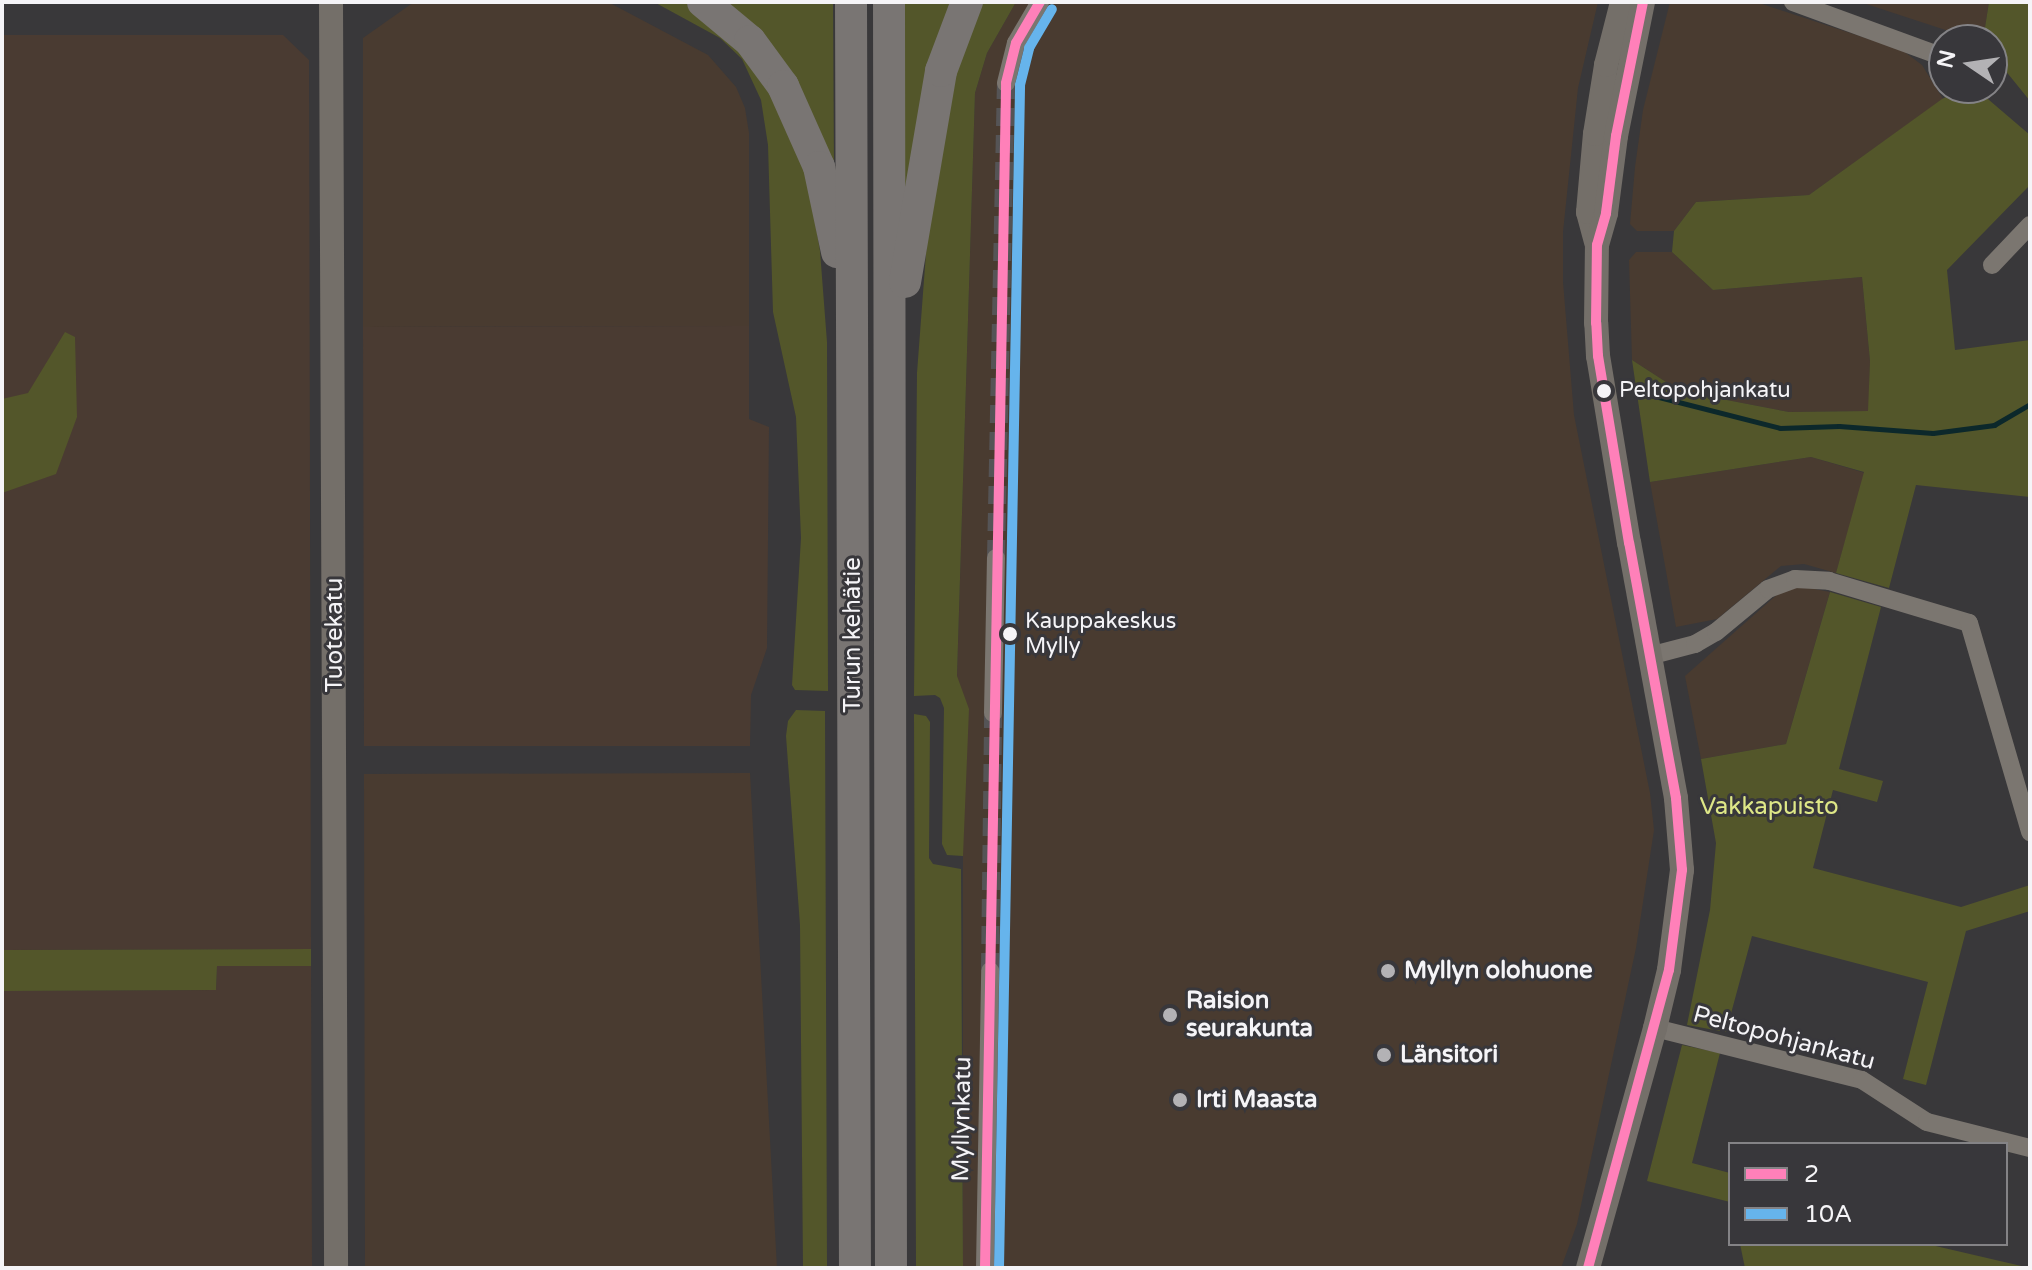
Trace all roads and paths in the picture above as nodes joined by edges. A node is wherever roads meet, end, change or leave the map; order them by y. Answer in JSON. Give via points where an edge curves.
{"nodes":[{"id":1,"x":331,"y":2,"type":"edge"},
{"id":2,"x":703,"y":2,"type":"edge"},
{"id":3,"x":851,"y":2,"type":"edge"},
{"id":4,"x":889,"y":2,"type":"edge"},
{"id":5,"x":967,"y":2,"type":"edge"},
{"id":6,"x":1040,"y":2,"type":"edge"},
{"id":7,"x":1622,"y":2,"type":"edge"},
{"id":8,"x":1643,"y":2,"type":"edge"},
{"id":9,"x":1793,"y":2,"type":"edge"},
{"id":10,"x":1928,"y":52,"type":"edge"},
{"id":11,"x":1006,"y":83,"type":"tunnel mouth"},
{"id":12,"x":2030,"y":225,"type":"edge"},
{"id":13,"x":1597,"y":245,"type":"junction"},
{"id":14,"x":1992,"y":265,"type":"dead end"},
{"id":15,"x":851,"y":333,"type":"junction"},
{"id":16,"x":889,"y":392,"type":"junction"},
{"id":17,"x":996,"y":558,"type":"tunnel mouth"},
{"id":18,"x":1649,"y":656,"type":"junction"},
{"id":19,"x":993,"y":713,"type":"tunnel mouth"},
{"id":20,"x":2030,"y":832,"type":"edge"},
{"id":21,"x":990,"y":971,"type":"tunnel mouth"},
{"id":22,"x":1655,"y":1028,"type":"junction"},
{"id":23,"x":2006,"y":1142,"type":"edge"},
{"id":24,"x":2008,"y":1142,"type":"edge"},
{"id":25,"x":2030,"y":1148,"type":"edge"},
{"id":26,"x":336,"y":1268,"type":"edge"},
{"id":27,"x":855,"y":1268,"type":"edge"},
{"id":28,"x":891,"y":1268,"type":"edge"},
{"id":29,"x":985,"y":1268,"type":"edge"},
{"id":30,"x":1588,"y":1268,"type":"edge"}],
"edges":[{"from":1,"to":26,"type":"street","name":"Tuotekatu"},
{"from":2,"to":15,"type":"highway","via":[[750,41],[796,113],[819,167]]},
{"from":3,"to":15,"type":"highway","name":"Turun kehätie"},
{"from":4,"to":16,"type":"highway","name":"Turun kehätie"},
{"from":5,"to":16,"type":"highway","via":[[935,97]]},
{"from":6,"to":11,"type":"street","via":[[1016,43]]},
{"from":7,"to":13,"type":"street","via":[[1595,134],[1588,212]]},
{"from":8,"to":13,"type":"street"},
{"from":9,"to":10,"type":"street"},
{"from":12,"to":14,"type":"street"},
{"from":13,"to":18,"type":"street","via":[[1598,356]]},
{"from":15,"to":27,"type":"highway","name":"Turun kehätie"},
{"from":16,"to":28,"type":"highway","name":"Turun kehätie"},
{"from":17,"to":19,"type":"street"},
{"from":18,"to":20,"type":"street","via":[[1705,638],[1768,589],[1795,579],[1829,581],[1969,623]]},
{"from":18,"to":22,"type":"street","via":[[1676,798],[1682,870],[1669,970]]},
{"from":21,"to":29,"type":"street","name":"Myllynkatu"},
{"from":22,"to":23,"type":"street","name":"Peltopohjankatu","via":[[1862,1080],[1927,1122]]},
{"from":22,"to":30,"type":"street"},
{"from":24,"to":25,"type":"street","name":"Peltopohjankatu"}]}
